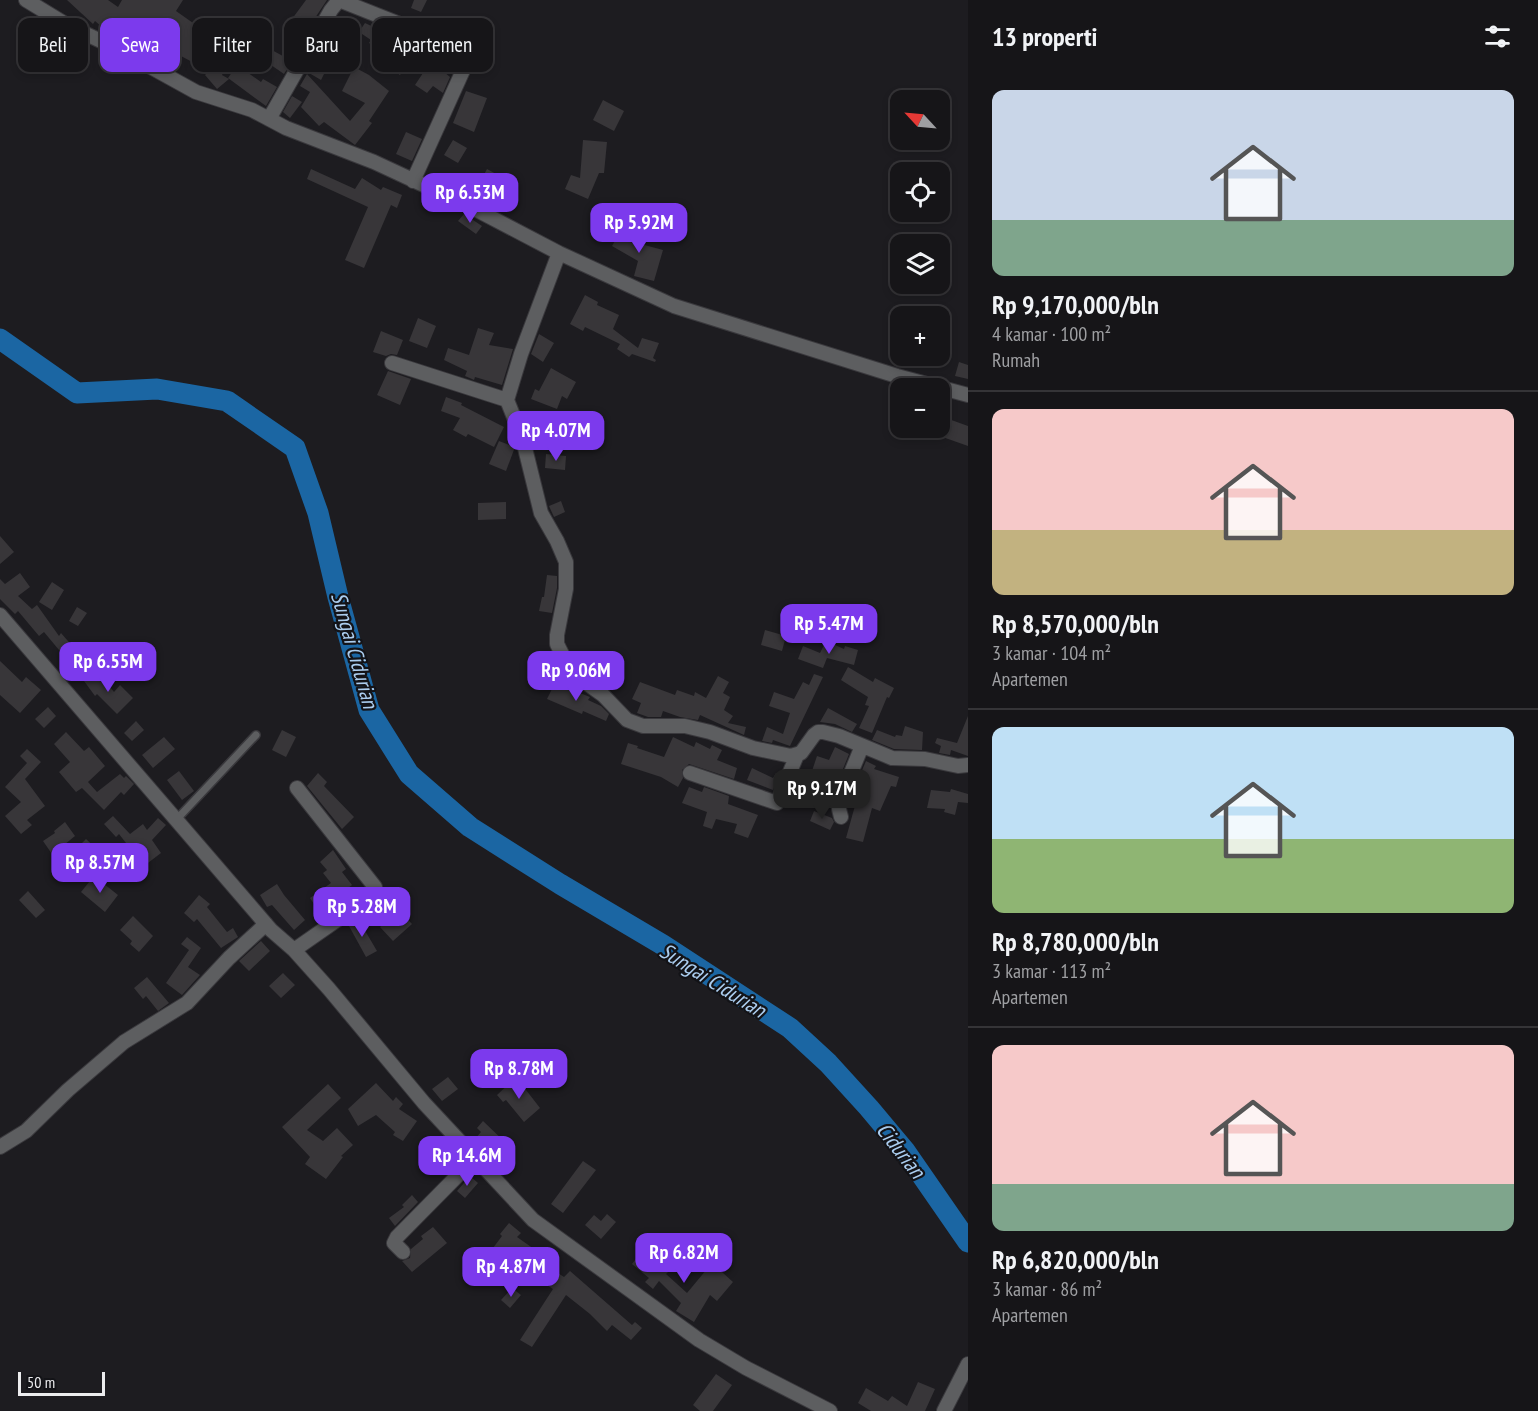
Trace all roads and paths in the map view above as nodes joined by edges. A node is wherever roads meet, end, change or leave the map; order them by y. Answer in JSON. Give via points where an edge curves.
{"nodes":[{"id":1,"x":26,"y":0,"type":"edge"},
{"id":2,"x":269,"y":119,"type":"junction"},
{"id":3,"x":412,"y":181,"type":"junction"},
{"id":4,"x":559,"y":254,"type":"junction"},
{"id":5,"x":392,"y":363,"type":"dead end"},
{"id":6,"x":968,"y":395,"type":"edge"},
{"id":7,"x":507,"y":400,"type":"junction"},
{"id":8,"x":0,"y":615,"type":"edge"},
{"id":9,"x":256,"y":735,"type":"dead end"},
{"id":10,"x":862,"y":746,"type":"junction"},
{"id":11,"x":797,"y":755,"type":"junction"},
{"id":12,"x":968,"y":765,"type":"edge"},
{"id":13,"x":690,"y":773,"type":"dead end"},
{"id":14,"x":297,"y":788,"type":"dead end"},
{"id":15,"x":842,"y":817,"type":"dead end"},
{"id":16,"x":176,"y":820,"type":"junction"},
{"id":17,"x":266,"y":924,"type":"junction"},
{"id":18,"x":294,"y":950,"type":"junction"},
{"id":19,"x":0,"y":1146,"type":"edge"},
{"id":20,"x":476,"y":1157,"type":"junction"},
{"id":21,"x":403,"y":1252,"type":"dead end"},
{"id":22,"x":968,"y":1364,"type":"edge"},
{"id":23,"x":830,"y":1411,"type":"edge"},
{"id":24,"x":944,"y":1411,"type":"edge"}],
"edges":[{"from":1,"to":2,"type":"street","via":[[196,92]]},
{"from":2,"to":3,"type":"street"},
{"from":2,"to":3,"type":"street","via":[[339,0],[440,40],[462,57],[465,66]]},
{"from":3,"to":4,"type":"street"},
{"from":4,"to":6,"type":"street","via":[[674,306]]},
{"from":4,"to":7,"type":"street"},
{"from":5,"to":7,"type":"street"},
{"from":7,"to":11,"type":"street","via":[[523,440],[540,513],[566,562],[557,644],[571,672],[603,695],[627,720],[643,726],[685,726],[753,748]]},
{"from":8,"to":16,"type":"street"},
{"from":9,"to":16,"type":"lane"},
{"from":10,"to":11,"type":"street","via":[[818,732]]},
{"from":10,"to":12,"type":"street","via":[[892,758]]},
{"from":10,"to":15,"type":"street","via":[[839,802]]},
{"from":11,"to":13,"type":"street","via":[[777,804]]},
{"from":14,"to":18,"type":"street","via":[[376,891]]},
{"from":16,"to":17,"type":"street"},
{"from":17,"to":18,"type":"street"},
{"from":17,"to":19,"type":"street","via":[[187,1003],[124,1042],[26,1131]]},
{"from":18,"to":20,"type":"street","via":[[424,1103]]},
{"from":20,"to":21,"type":"street","via":[[397,1237],[394,1243]]},
{"from":20,"to":23,"type":"street","via":[[533,1220],[699,1340]]},
{"from":22,"to":24,"type":"street"}]}
